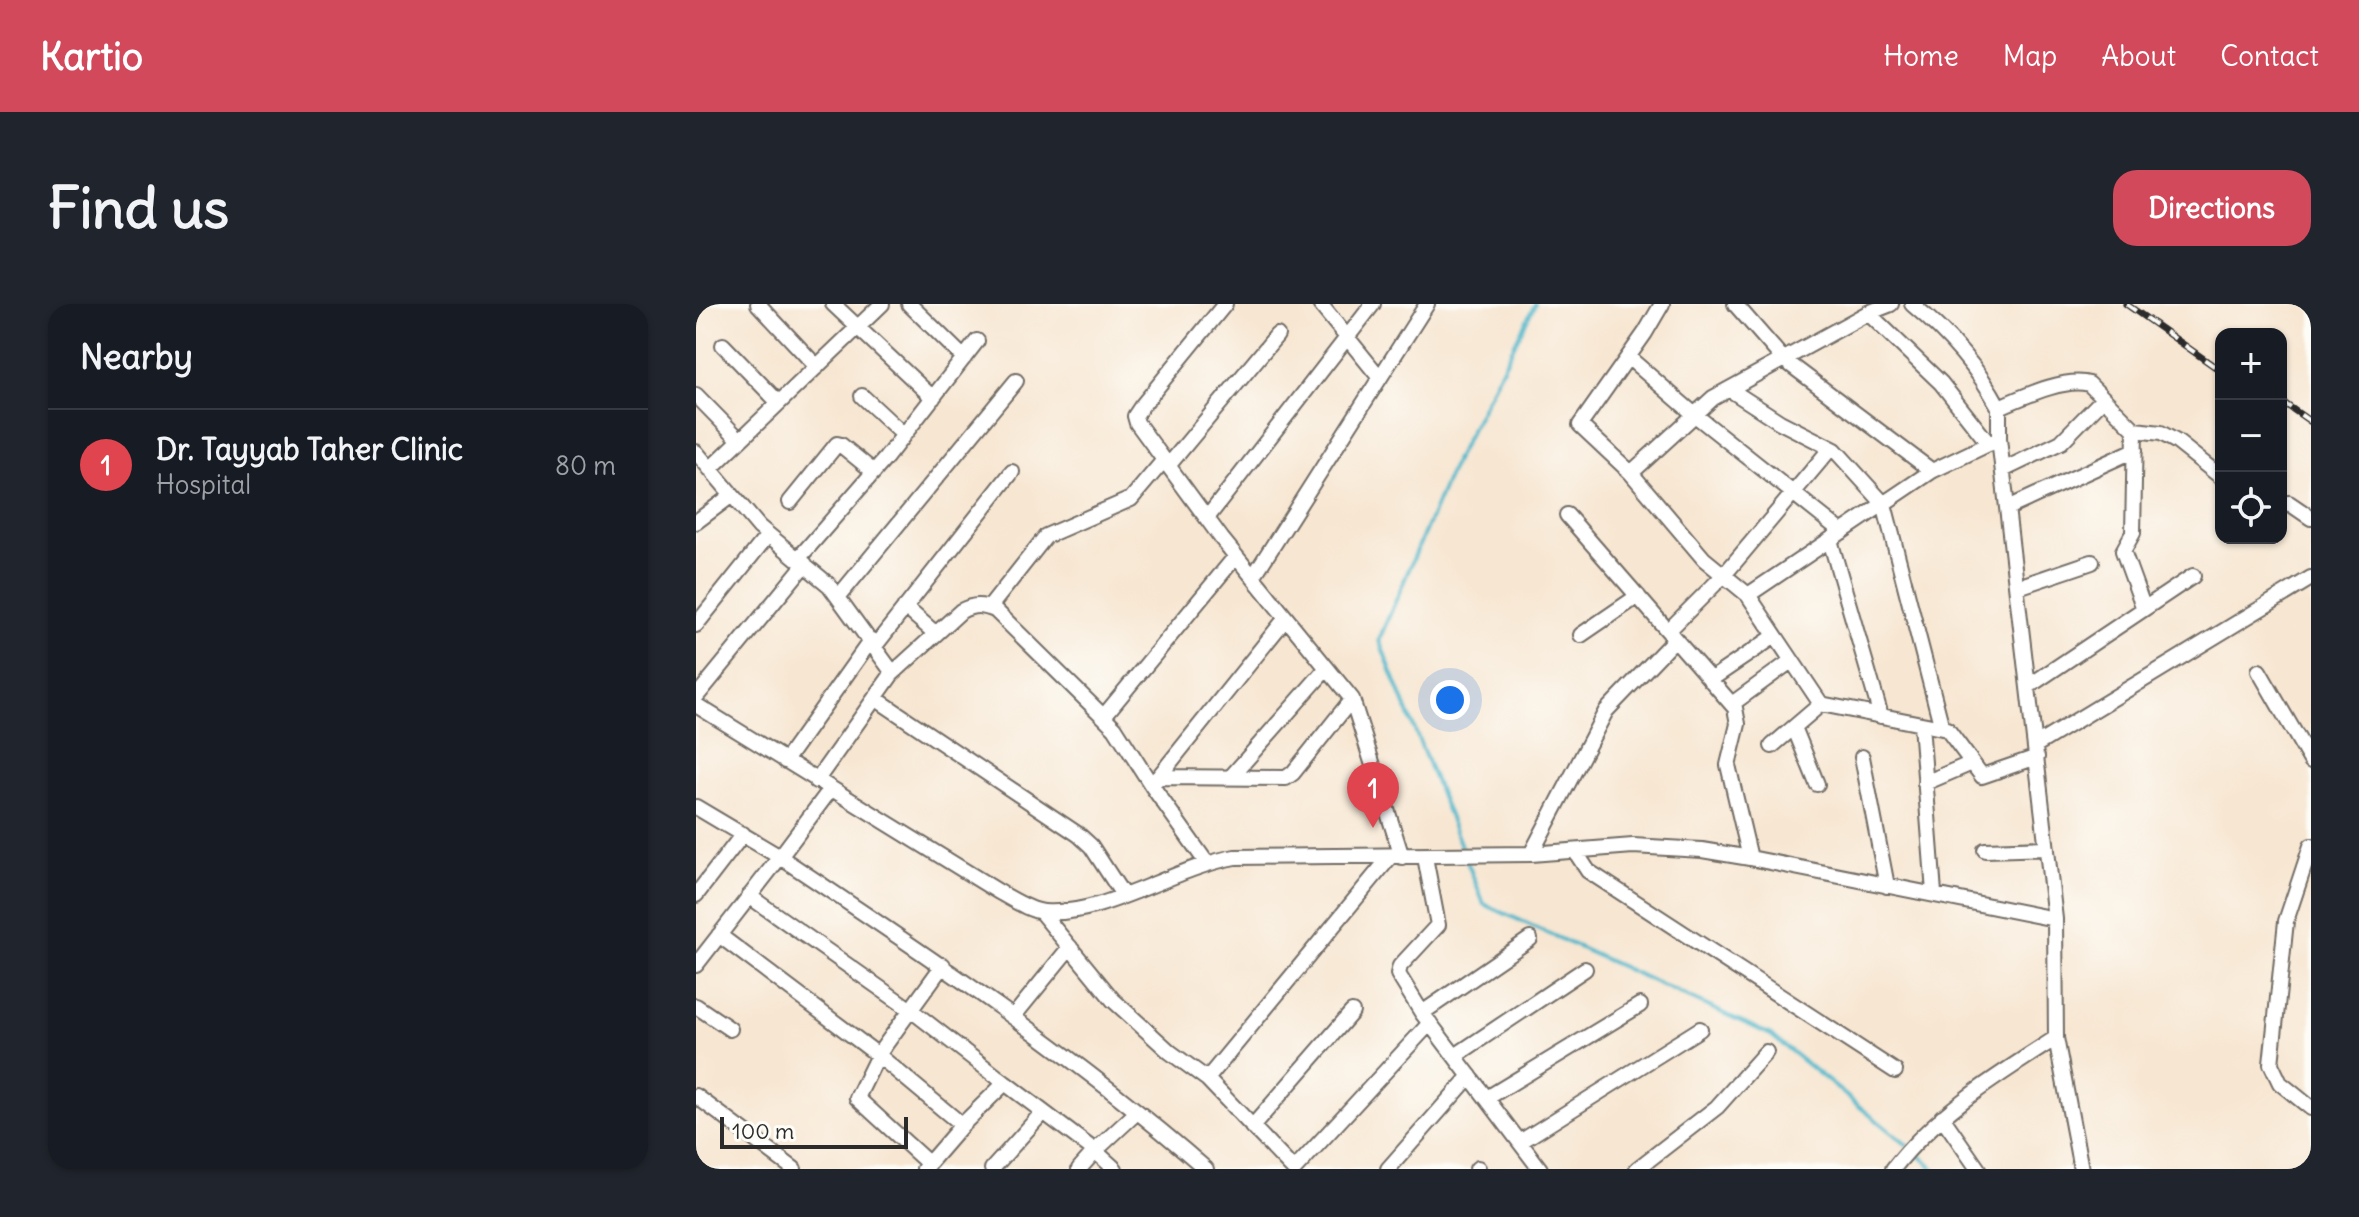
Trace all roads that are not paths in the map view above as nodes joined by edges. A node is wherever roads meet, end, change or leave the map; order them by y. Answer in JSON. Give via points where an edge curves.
{"nodes":[{"id":1,"x":758,"y":304,"type":"edge"},
{"id":2,"x":833,"y":304,"type":"edge"},
{"id":3,"x":882,"y":304,"type":"edge"},
{"id":4,"x":909,"y":304,"type":"edge"},
{"id":5,"x":1225,"y":304,"type":"edge"},
{"id":6,"x":1320,"y":304,"type":"edge"},
{"id":7,"x":1373,"y":304,"type":"edge"},
{"id":8,"x":1427,"y":304,"type":"edge"},
{"id":9,"x":1662,"y":304,"type":"edge"},
{"id":10,"x":1735,"y":304,"type":"edge"},
{"id":11,"x":1891,"y":304,"type":"edge"},
{"id":12,"x":1912,"y":304,"type":"edge"},
{"id":13,"x":1868,"y":313,"type":"junction"},
{"id":14,"x":858,"y":328,"type":"junction"},
{"id":15,"x":1277,"y":335,"type":"dead end"},
{"id":16,"x":1347,"y":337,"type":"junction"},
{"id":17,"x":977,"y":341,"type":"dead end"},
{"id":18,"x":723,"y":345,"type":"dead end"},
{"id":19,"x":1628,"y":357,"type":"junction"},
{"id":20,"x":964,"y":358,"type":"junction"},
{"id":21,"x":1783,"y":359,"type":"junction"},
{"id":22,"x":817,"y":367,"type":"junction"},
{"id":23,"x":1380,"y":378,"type":"junction"},
{"id":24,"x":1016,"y":381,"type":"dead end"},
{"id":25,"x":1729,"y":389,"type":"junction"},
{"id":26,"x":696,"y":395,"type":"edge"},
{"id":27,"x":862,"y":396,"type":"dead end"},
{"id":28,"x":933,"y":398,"type":"junction"},
{"id":29,"x":2103,"y":399,"type":"junction"},
{"id":30,"x":779,"y":403,"type":"junction"},
{"id":31,"x":1999,"y":407,"type":"junction"},
{"id":32,"x":1695,"y":415,"type":"junction"},
{"id":33,"x":2135,"y":430,"type":"junction"},
{"id":34,"x":904,"y":435,"type":"junction"},
{"id":35,"x":740,"y":440,"type":"junction"},
{"id":36,"x":1994,"y":441,"type":"junction"},
{"id":37,"x":1831,"y":448,"type":"junction"},
{"id":38,"x":2135,"y":450,"type":"junction"},
{"id":39,"x":696,"y":452,"type":"edge"},
{"id":40,"x":1166,"y":463,"type":"junction"},
{"id":41,"x":710,"y":469,"type":"junction"},
{"id":42,"x":2003,"y":470,"type":"junction"},
{"id":43,"x":1932,"y":471,"type":"junction"},
{"id":44,"x":874,"y":472,"type":"junction"},
{"id":45,"x":1012,"y":472,"type":"dead end"},
{"id":46,"x":2215,"y":472,"type":"edge"},
{"id":47,"x":1631,"y":473,"type":"junction"},
{"id":48,"x":1794,"y":494,"type":"junction"},
{"id":49,"x":732,"y":495,"type":"junction"},
{"id":50,"x":790,"y":502,"type":"dead end"},
{"id":51,"x":2287,"y":503,"type":"edge"},
{"id":52,"x":1884,"y":504,"type":"junction"},
{"id":53,"x":2008,"y":508,"type":"junction"},
{"id":54,"x":1567,"y":515,"type":"dead end"},
{"id":55,"x":1207,"y":518,"type":"junction"},
{"id":56,"x":2311,"y":518,"type":"edge"},
{"id":57,"x":696,"y":522,"type":"edge"},
{"id":58,"x":768,"y":535,"type":"junction"},
{"id":59,"x":1836,"y":536,"type":"junction"},
{"id":60,"x":1236,"y":556,"type":"junction"},
{"id":61,"x":802,"y":562,"type":"junction"},
{"id":62,"x":2092,"y":562,"type":"dead end"},
{"id":63,"x":1724,"y":575,"type":"junction"},
{"id":64,"x":2193,"y":576,"type":"dead end"},
{"id":65,"x":1253,"y":577,"type":"junction"},
{"id":66,"x":2311,"y":578,"type":"edge"},
{"id":67,"x":2018,"y":587,"type":"junction"},
{"id":68,"x":1748,"y":595,"type":"junction"},
{"id":69,"x":839,"y":596,"type":"junction"},
{"id":70,"x":1638,"y":596,"type":"junction"},
{"id":71,"x":905,"y":607,"type":"junction"},
{"id":72,"x":989,"y":608,"type":"junction"},
{"id":73,"x":2144,"y":609,"type":"junction"},
{"id":74,"x":1286,"y":618,"type":"junction"},
{"id":75,"x":696,"y":625,"type":"edge"},
{"id":76,"x":936,"y":634,"type":"junction"},
{"id":77,"x":1581,"y":635,"type":"dead end"},
{"id":78,"x":1672,"y":635,"type":"junction"},
{"id":79,"x":1775,"y":636,"type":"junction"},
{"id":80,"x":873,"y":643,"type":"junction"},
{"id":81,"x":1791,"y":661,"type":"junction"},
{"id":82,"x":1327,"y":668,"type":"junction"},
{"id":83,"x":2259,"y":671,"type":"dead end"},
{"id":84,"x":893,"y":673,"type":"junction"},
{"id":85,"x":1710,"y":680,"type":"junction"},
{"id":86,"x":2029,"y":686,"type":"junction"},
{"id":87,"x":696,"y":697,"type":"edge"},
{"id":88,"x":875,"y":698,"type":"junction"},
{"id":89,"x":1352,"y":699,"type":"junction"},
{"id":90,"x":1732,"y":704,"type":"junction"},
{"id":91,"x":1821,"y":704,"type":"junction"},
{"id":92,"x":696,"y":705,"type":"edge"},
{"id":93,"x":1104,"y":716,"type":"junction"},
{"id":94,"x":1881,"y":716,"type":"junction"},
{"id":95,"x":1921,"y":724,"type":"junction"},
{"id":96,"x":1794,"y":727,"type":"junction"},
{"id":97,"x":1942,"y":728,"type":"junction"},
{"id":98,"x":1772,"y":746,"type":"dead end"},
{"id":99,"x":2036,"y":751,"type":"junction"},
{"id":100,"x":1862,"y":757,"type":"dead end"},
{"id":101,"x":785,"y":761,"type":"junction"},
{"id":102,"x":2311,"y":761,"type":"edge"},
{"id":103,"x":1972,"y":763,"type":"junction"},
{"id":104,"x":1230,"y":778,"type":"junction"},
{"id":105,"x":816,"y":781,"type":"junction"},
{"id":106,"x":1155,"y":782,"type":"junction"},
{"id":107,"x":1925,"y":783,"type":"junction"},
{"id":108,"x":1817,"y":784,"type":"dead end"},
{"id":109,"x":830,"y":790,"type":"junction"},
{"id":110,"x":696,"y":807,"type":"edge"},
{"id":111,"x":743,"y":834,"type":"junction"},
{"id":112,"x":2311,"y":846,"type":"edge"},
{"id":113,"x":2047,"y":848,"type":"junction"},
{"id":114,"x":1985,"y":850,"type":"dead end"},
{"id":115,"x":1575,"y":851,"type":"junction"},
{"id":116,"x":1531,"y":854,"type":"junction"},
{"id":117,"x":780,"y":857,"type":"junction"},
{"id":118,"x":1396,"y":857,"type":"junction"},
{"id":119,"x":1425,"y":857,"type":"junction"},
{"id":120,"x":1750,"y":858,"type":"junction"},
{"id":121,"x":1206,"y":862,"type":"junction"},
{"id":122,"x":1887,"y":886,"type":"junction"},
{"id":123,"x":1934,"y":893,"type":"junction"},
{"id":124,"x":696,"y":895,"type":"edge"},
{"id":125,"x":1123,"y":895,"type":"junction"},
{"id":126,"x":749,"y":896,"type":"junction"},
{"id":127,"x":1041,"y":912,"type":"junction"},
{"id":128,"x":2055,"y":919,"type":"junction"},
{"id":129,"x":719,"y":935,"type":"junction"},
{"id":130,"x":1530,"y":939,"type":"dead end"},
{"id":131,"x":1070,"y":947,"type":"junction"},
{"id":132,"x":696,"y":965,"type":"edge"},
{"id":133,"x":943,"y":965,"type":"junction"},
{"id":134,"x":1585,"y":969,"type":"dead end"},
{"id":135,"x":1640,"y":1005,"type":"dead end"},
{"id":136,"x":696,"y":1006,"type":"edge"},
{"id":137,"x":911,"y":1010,"type":"junction"},
{"id":138,"x":1352,"y":1012,"type":"dead end"},
{"id":139,"x":1013,"y":1017,"type":"junction"},
{"id":140,"x":1426,"y":1018,"type":"junction"},
{"id":141,"x":730,"y":1029,"type":"dead end"},
{"id":142,"x":1700,"y":1029,"type":"dead end"},
{"id":143,"x":2056,"y":1038,"type":"junction"},
{"id":144,"x":1766,"y":1052,"type":"dead end"},
{"id":145,"x":878,"y":1055,"type":"junction"},
{"id":146,"x":1455,"y":1056,"type":"junction"},
{"id":147,"x":1895,"y":1071,"type":"dead end"},
{"id":148,"x":1470,"y":1076,"type":"junction"},
{"id":149,"x":1207,"y":1079,"type":"junction"},
{"id":150,"x":1005,"y":1083,"type":"junction"},
{"id":151,"x":696,"y":1096,"type":"edge"},
{"id":152,"x":1487,"y":1098,"type":"junction"},
{"id":153,"x":2311,"y":1108,"type":"edge"},
{"id":154,"x":1043,"y":1112,"type":"junction"},
{"id":155,"x":1137,"y":1112,"type":"junction"},
{"id":156,"x":1942,"y":1117,"type":"junction"},
{"id":157,"x":962,"y":1125,"type":"junction"},
{"id":158,"x":1252,"y":1127,"type":"junction"},
{"id":159,"x":1520,"y":1142,"type":"junction"},
{"id":160,"x":1095,"y":1151,"type":"junction"},
{"id":161,"x":926,"y":1166,"type":"edge"},
{"id":162,"x":794,"y":1169,"type":"edge"},
{"id":163,"x":992,"y":1169,"type":"edge"},
{"id":164,"x":1079,"y":1169,"type":"edge"},
{"id":165,"x":1115,"y":1169,"type":"edge"},
{"id":166,"x":1206,"y":1169,"type":"edge"},
{"id":167,"x":1294,"y":1169,"type":"edge"},
{"id":168,"x":1388,"y":1169,"type":"edge"},
{"id":169,"x":1540,"y":1169,"type":"edge"},
{"id":170,"x":1637,"y":1169,"type":"edge"},
{"id":171,"x":1893,"y":1169,"type":"edge"},
{"id":172,"x":1978,"y":1169,"type":"edge"},
{"id":173,"x":2081,"y":1169,"type":"edge"}],
"edges":[{"from":1,"to":22,"type":"street"},
{"from":2,"to":14,"type":"street"},
{"from":3,"to":14,"type":"street"},
{"from":4,"to":20,"type":"street"},
{"from":5,"to":40,"type":"street","via":[[1135,416]]},
{"from":6,"to":16,"type":"street"},
{"from":7,"to":16,"type":"street"},
{"from":8,"to":23,"type":"street"},
{"from":9,"to":19,"type":"street"},
{"from":10,"to":21,"type":"street"},
{"from":11,"to":13,"type":"street"},
{"from":12,"to":31,"type":"street","via":[[1951,339]]},
{"from":13,"to":21,"type":"street"},
{"from":13,"to":36,"type":"street"},
{"from":14,"to":22,"type":"street"},
{"from":14,"to":28,"type":"street"},
{"from":15,"to":40,"type":"street"},
{"from":16,"to":23,"type":"street"},
{"from":16,"to":55,"type":"street"},
{"from":17,"to":20,"type":"street"},
{"from":18,"to":30,"type":"street"},
{"from":19,"to":32,"type":"street"},
{"from":19,"to":47,"type":"street","via":[[1580,425]]},
{"from":20,"to":28,"type":"street"},
{"from":21,"to":25,"type":"street"},
{"from":21,"to":43,"type":"street"},
{"from":22,"to":30,"type":"street"},
{"from":23,"to":65,"type":"street"},
{"from":24,"to":69,"type":"street"},
{"from":25,"to":32,"type":"street"},
{"from":25,"to":37,"type":"street"},
{"from":26,"to":35,"type":"street"},
{"from":27,"to":34,"type":"street"},
{"from":28,"to":34,"type":"street"},
{"from":29,"to":31,"type":"street","via":[[2079,381]]},
{"from":29,"to":33,"type":"street"},
{"from":29,"to":42,"type":"street","via":[[2061,442]]},
{"from":30,"to":35,"type":"street"},
{"from":31,"to":36,"type":"street"},
{"from":32,"to":47,"type":"street"},
{"from":32,"to":48,"type":"street"},
{"from":33,"to":38,"type":"street"},
{"from":33,"to":46,"type":"street","via":[[2169,437]]},
{"from":34,"to":44,"type":"street"},
{"from":35,"to":41,"type":"street"},
{"from":36,"to":42,"type":"street"},
{"from":36,"to":43,"type":"street"},
{"from":37,"to":48,"type":"street"},
{"from":37,"to":52,"type":"street"},
{"from":38,"to":53,"type":"street"},
{"from":38,"to":73,"type":"street","via":[[2133,533],[2123,551]]},
{"from":39,"to":41,"type":"street"},
{"from":40,"to":55,"type":"street"},
{"from":40,"to":72,"type":"street","via":[[1131,499],[1046,536]]},
{"from":41,"to":49,"type":"street"},
{"from":42,"to":53,"type":"street"},
{"from":43,"to":52,"type":"street"},
{"from":44,"to":50,"type":"street","via":[[837,444]]},
{"from":44,"to":61,"type":"street"},
{"from":45,"to":71,"type":"street"},
{"from":47,"to":63,"type":"street"},
{"from":48,"to":59,"type":"street"},
{"from":48,"to":63,"type":"street"},
{"from":49,"to":57,"type":"street"},
{"from":49,"to":58,"type":"street"},
{"from":51,"to":56,"type":"street"},
{"from":52,"to":59,"type":"street"},
{"from":52,"to":97,"type":"street"},
{"from":53,"to":67,"type":"street"},
{"from":54,"to":70,"type":"street"},
{"from":55,"to":60,"type":"street"},
{"from":58,"to":61,"type":"street"},
{"from":58,"to":75,"type":"street"},
{"from":59,"to":68,"type":"street"},
{"from":59,"to":94,"type":"street"},
{"from":60,"to":65,"type":"street"},
{"from":60,"to":93,"type":"street"},
{"from":61,"to":69,"type":"street"},
{"from":61,"to":87,"type":"street"},
{"from":62,"to":67,"type":"street"},
{"from":63,"to":68,"type":"street"},
{"from":63,"to":78,"type":"street"},
{"from":64,"to":73,"type":"street"},
{"from":65,"to":74,"type":"street"},
{"from":66,"to":99,"type":"street"},
{"from":67,"to":86,"type":"street"},
{"from":68,"to":79,"type":"street"},
{"from":69,"to":80,"type":"street"},
{"from":70,"to":77,"type":"street"},
{"from":70,"to":78,"type":"street"},
{"from":71,"to":76,"type":"street"},
{"from":71,"to":80,"type":"street"},
{"from":72,"to":76,"type":"street","via":[[972,605]]},
{"from":72,"to":93,"type":"street"},
{"from":73,"to":86,"type":"street"},
{"from":74,"to":82,"type":"street"},
{"from":74,"to":106,"type":"street"},
{"from":76,"to":84,"type":"street"},
{"from":78,"to":85,"type":"street"},
{"from":78,"to":116,"type":"street","via":[[1606,711]]},
{"from":79,"to":81,"type":"street"},
{"from":79,"to":85,"type":"street"},
{"from":80,"to":84,"type":"street"},
{"from":80,"to":101,"type":"street"},
{"from":81,"to":90,"type":"street"},
{"from":81,"to":91,"type":"street"},
{"from":82,"to":89,"type":"street"},
{"from":82,"to":104,"type":"street"},
{"from":83,"to":102,"type":"street"},
{"from":84,"to":88,"type":"street"},
{"from":85,"to":90,"type":"street"},
{"from":86,"to":99,"type":"street"},
{"from":88,"to":105,"type":"street"},
{"from":88,"to":125,"type":"street","via":[[1079,835]]},
{"from":89,"to":104,"type":"street","via":[[1290,776]]},
{"from":89,"to":118,"type":"street"},
{"from":90,"to":120,"type":"street","via":[[1739,716],[1728,765]]},
{"from":91,"to":94,"type":"street"},
{"from":91,"to":96,"type":"street"},
{"from":92,"to":101,"type":"street"},
{"from":93,"to":106,"type":"street"},
{"from":94,"to":95,"type":"street"},
{"from":95,"to":97,"type":"street"},
{"from":95,"to":107,"type":"street"},
{"from":96,"to":98,"type":"street"},
{"from":96,"to":108,"type":"street"},
{"from":97,"to":103,"type":"street"},
{"from":99,"to":103,"type":"street","via":[[1982,776]]},
{"from":99,"to":113,"type":"street"},
{"from":100,"to":122,"type":"street"},
{"from":101,"to":105,"type":"street"},
{"from":103,"to":107,"type":"street"},
{"from":104,"to":106,"type":"street"},
{"from":105,"to":109,"type":"street"},
{"from":106,"to":121,"type":"street"},
{"from":107,"to":123,"type":"street"},
{"from":109,"to":117,"type":"street"},
{"from":109,"to":127,"type":"street"},
{"from":110,"to":111,"type":"street"},
{"from":111,"to":117,"type":"street"},
{"from":111,"to":124,"type":"street"},
{"from":112,"to":153,"type":"street","via":[[2286,921],[2271,1064],[2280,1083]]},
{"from":113,"to":114,"type":"street"},
{"from":113,"to":128,"type":"street"},
{"from":115,"to":116,"type":"street"},
{"from":115,"to":120,"type":"street","via":[[1667,847]]},
{"from":115,"to":147,"type":"street","via":[[1588,871]]},
{"from":116,"to":119,"type":"street"},
{"from":117,"to":126,"type":"street"},
{"from":117,"to":133,"type":"street"},
{"from":118,"to":119,"type":"street"},
{"from":118,"to":121,"type":"street","via":[[1235,857]]},
{"from":118,"to":149,"type":"street"},
{"from":119,"to":140,"type":"street","via":[[1438,925],[1397,971]]},
{"from":120,"to":122,"type":"street"},
{"from":121,"to":125,"type":"street"},
{"from":122,"to":123,"type":"street"},
{"from":123,"to":128,"type":"street"},
{"from":125,"to":127,"type":"street","via":[[1090,908]]},
{"from":126,"to":129,"type":"street"},
{"from":126,"to":137,"type":"street"},
{"from":127,"to":131,"type":"street"},
{"from":128,"to":143,"type":"street"},
{"from":129,"to":132,"type":"street"},
{"from":129,"to":145,"type":"street"},
{"from":130,"to":140,"type":"street"},
{"from":131,"to":139,"type":"street"},
{"from":131,"to":149,"type":"street","via":[[1133,1020]]},
{"from":133,"to":137,"type":"street"},
{"from":133,"to":139,"type":"street"},
{"from":134,"to":146,"type":"street"},
{"from":135,"to":152,"type":"street"},
{"from":136,"to":141,"type":"street"},
{"from":137,"to":145,"type":"street"},
{"from":137,"to":150,"type":"street"},
{"from":138,"to":158,"type":"street"},
{"from":139,"to":155,"type":"street"},
{"from":140,"to":146,"type":"street"},
{"from":140,"to":167,"type":"street"},
{"from":142,"to":159,"type":"street"},
{"from":143,"to":156,"type":"street"},
{"from":143,"to":173,"type":"street"},
{"from":144,"to":170,"type":"street","via":[[1717,1107]]},
{"from":145,"to":157,"type":"street"},
{"from":145,"to":161,"type":"street","via":[[857,1098]]},
{"from":146,"to":148,"type":"street"},
{"from":148,"to":152,"type":"street"},
{"from":148,"to":168,"type":"street"},
{"from":149,"to":158,"type":"street"},
{"from":150,"to":154,"type":"street"},
{"from":150,"to":157,"type":"street"},
{"from":151,"to":162,"type":"street"},
{"from":152,"to":159,"type":"street"},
{"from":154,"to":160,"type":"street"},
{"from":154,"to":163,"type":"street"},
{"from":155,"to":160,"type":"street"},
{"from":155,"to":166,"type":"street"},
{"from":156,"to":171,"type":"street"},
{"from":156,"to":172,"type":"street"},
{"from":157,"to":161,"type":"street"},
{"from":158,"to":167,"type":"street"},
{"from":159,"to":169,"type":"street"},
{"from":160,"to":164,"type":"street"},
{"from":160,"to":165,"type":"street"}]}
